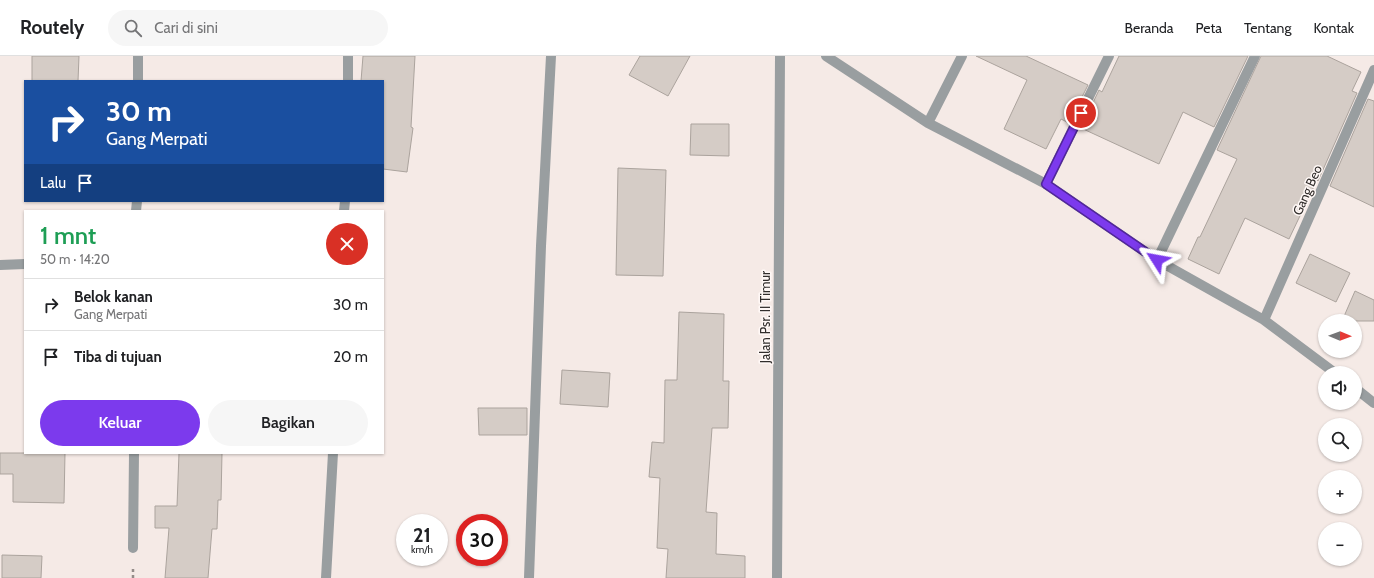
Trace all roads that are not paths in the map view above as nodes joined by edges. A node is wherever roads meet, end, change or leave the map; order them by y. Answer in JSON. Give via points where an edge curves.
{"nodes":[{"id":1,"x":138,"y":56,"type":"edge"},
{"id":2,"x":348,"y":56,"type":"edge"},
{"id":3,"x":551,"y":56,"type":"edge"},
{"id":4,"x":780,"y":56,"type":"edge"},
{"id":5,"x":826,"y":56,"type":"edge"},
{"id":6,"x":962,"y":56,"type":"edge"},
{"id":7,"x":1109,"y":56,"type":"edge"},
{"id":8,"x":1255,"y":56,"type":"edge"},
{"id":9,"x":1374,"y":70,"type":"edge"},
{"id":10,"x":138,"y":80,"type":"edge"},
{"id":11,"x":348,"y":80,"type":"edge"},
{"id":12,"x":928,"y":123,"type":"junction"},
{"id":13,"x":1046,"y":184,"type":"junction"},
{"id":14,"x":1157,"y":260,"type":"junction"},
{"id":15,"x":24,"y":264,"type":"edge"},
{"id":16,"x":0,"y":265,"type":"edge"},
{"id":17,"x":1264,"y":320,"type":"junction"},
{"id":18,"x":1326,"y":366,"type":"edge"},
{"id":19,"x":1374,"y":389,"type":"edge"},
{"id":20,"x":1362,"y":393,"type":"edge"},
{"id":21,"x":1372,"y":401,"type":"edge"},
{"id":22,"x":134,"y":454,"type":"edge"},
{"id":23,"x":333,"y":454,"type":"edge"},
{"id":24,"x":133,"y":548,"type":"dead end"},
{"id":25,"x":326,"y":578,"type":"edge"},
{"id":26,"x":529,"y":578,"type":"edge"},
{"id":27,"x":777,"y":578,"type":"edge"}],
"edges":[{"from":1,"to":10,"type":"street"},
{"from":2,"to":11,"type":"street"},
{"from":3,"to":26,"type":"street"},
{"from":4,"to":27,"type":"street","name":"Jalan Psr. II Timur"},
{"from":5,"to":12,"type":"street"},
{"from":6,"to":12,"type":"street"},
{"from":7,"to":13,"type":"street"},
{"from":8,"to":14,"type":"street"},
{"from":9,"to":17,"type":"street","name":"Gang Beo"},
{"from":12,"to":13,"type":"street"},
{"from":13,"to":14,"type":"street"},
{"from":14,"to":17,"type":"street"},
{"from":15,"to":16,"type":"street"},
{"from":17,"to":18,"type":"street"},
{"from":19,"to":21,"type":"street"},
{"from":20,"to":21,"type":"street"},
{"from":22,"to":24,"type":"street"},
{"from":23,"to":25,"type":"street"}]}
